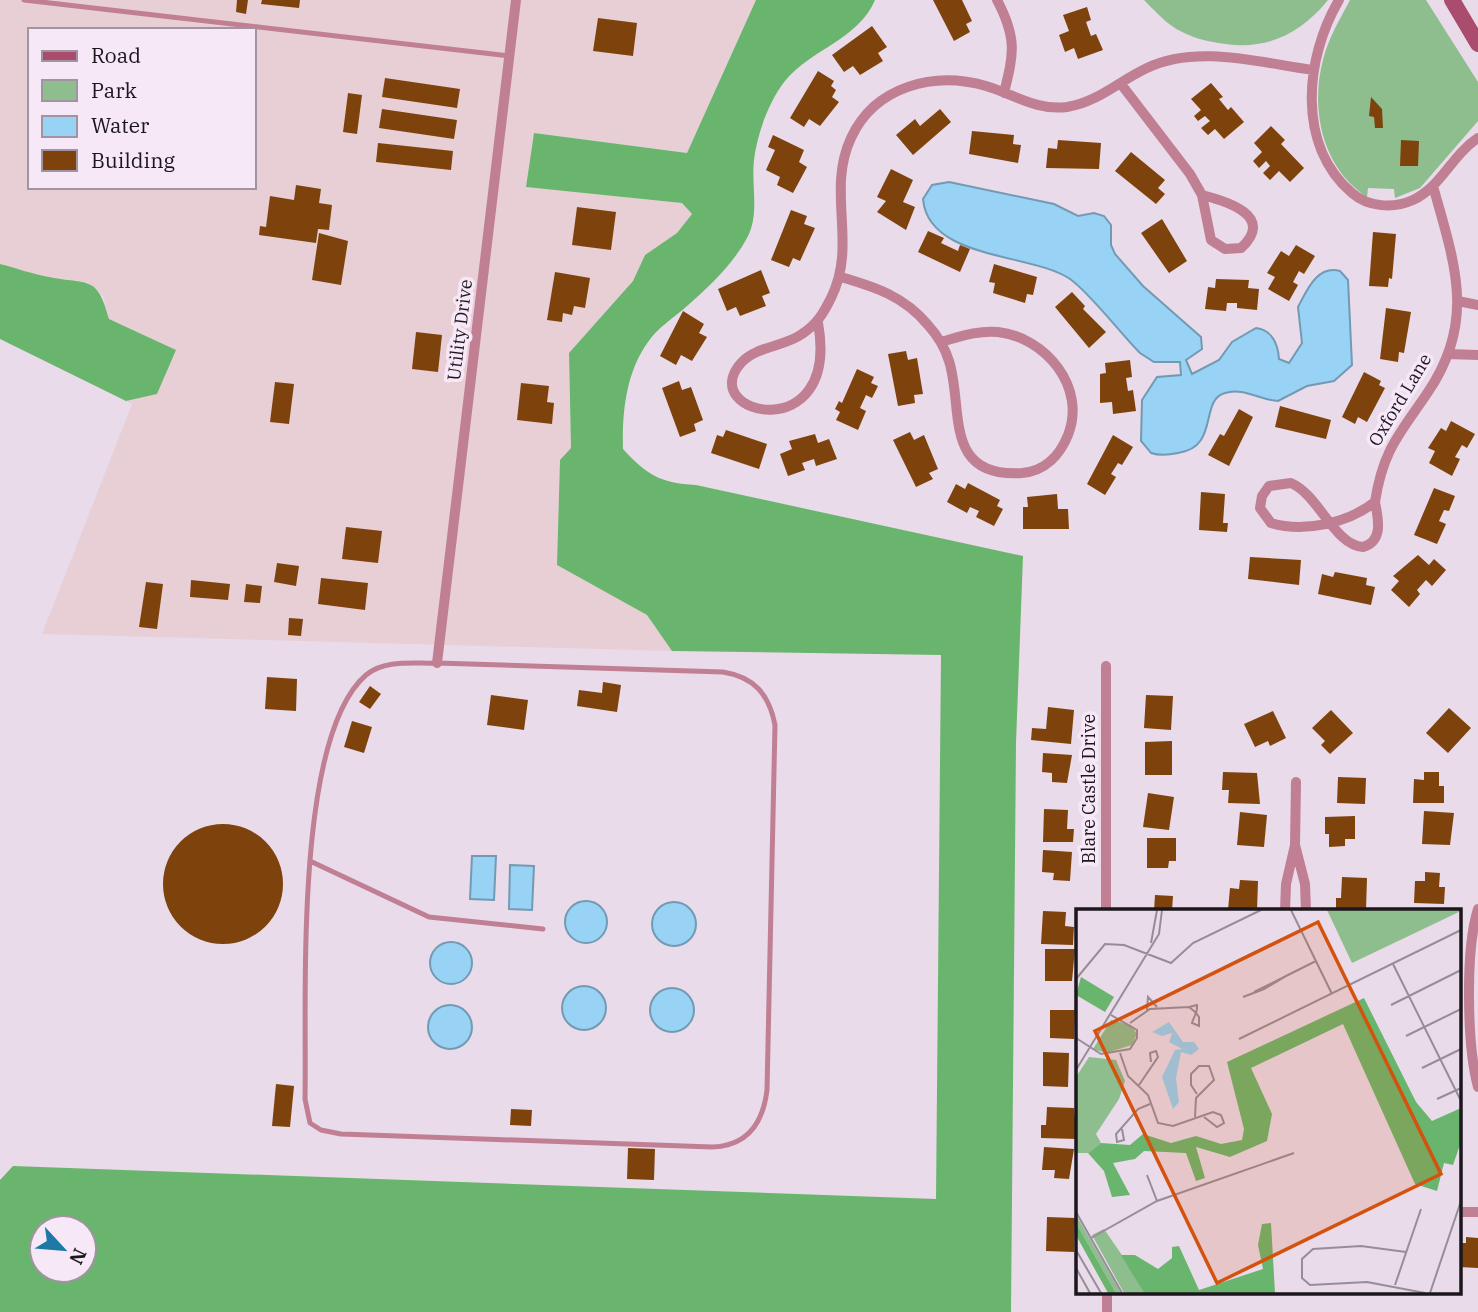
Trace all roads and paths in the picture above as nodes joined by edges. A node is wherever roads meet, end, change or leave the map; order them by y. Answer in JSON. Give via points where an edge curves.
{"nodes":[{"id":1,"x":24,"y":0,"type":"edge"},
{"id":2,"x":516,"y":0,"type":"edge"},
{"id":3,"x":997,"y":0,"type":"edge"},
{"id":4,"x":1339,"y":0,"type":"edge"},
{"id":5,"x":1452,"y":0,"type":"edge"},
{"id":6,"x":1478,"y":44,"type":"edge"},
{"id":7,"x":510,"y":56,"type":"junction"},
{"id":8,"x":1313,"y":70,"type":"junction"},
{"id":9,"x":1121,"y":84,"type":"junction"},
{"id":10,"x":1004,"y":93,"type":"junction"},
{"id":11,"x":1478,"y":138,"type":"edge"},
{"id":12,"x":1433,"y":187,"type":"junction"},
{"id":13,"x":1202,"y":195,"type":"junction"},
{"id":14,"x":841,"y":277,"type":"junction"},
{"id":15,"x":1458,"y":301,"type":"junction"},
{"id":16,"x":1478,"y":305,"type":"edge"},
{"id":17,"x":818,"y":323,"type":"junction"},
{"id":18,"x":941,"y":342,"type":"junction"},
{"id":19,"x":1448,"y":354,"type":"junction"},
{"id":20,"x":1478,"y":355,"type":"edge"},
{"id":21,"x":1375,"y":502,"type":"junction"},
{"id":22,"x":1332,"y":522,"type":"junction"},
{"id":23,"x":438,"y":663,"type":"junction"},
{"id":24,"x":1106,"y":666,"type":"dead end"},
{"id":25,"x":1296,"y":782,"type":"dead end"},
{"id":26,"x":1296,"y":845,"type":"junction"},
{"id":27,"x":310,"y":861,"type":"junction"},
{"id":28,"x":1107,"y":909,"type":"edge"},
{"id":29,"x":1285,"y":909,"type":"edge"},
{"id":30,"x":1306,"y":909,"type":"edge"},
{"id":31,"x":1478,"y":909,"type":"edge"},
{"id":32,"x":543,"y":929,"type":"dead end"},
{"id":33,"x":1478,"y":1087,"type":"edge"},
{"id":34,"x":1460,"y":1212,"type":"edge"},
{"id":35,"x":1478,"y":1212,"type":"edge"},
{"id":36,"x":1107,"y":1294,"type":"edge"},
{"id":37,"x":1107,"y":1312,"type":"edge"}],
"edges":[{"from":1,"to":7,"type":"lane"},
{"from":2,"to":7,"type":"street","name":"Utility Drive"},
{"from":3,"to":10,"type":"street","via":[[1011,27],[1014,53]]},
{"from":4,"to":8,"type":"street","via":[[1326,24]]},
{"from":5,"to":6,"type":"street"},
{"from":7,"to":23,"type":"street","name":"Utility Drive"},
{"from":8,"to":9,"type":"street","via":[[1188,57],[1146,68]]},
{"from":8,"to":12,"type":"street","via":[[1316,136],[1327,164],[1345,187],[1367,202],[1388,206],[1413,200]]},
{"from":9,"to":10,"type":"street","via":[[1066,107],[1036,105]]},
{"from":9,"to":13,"type":"street"},
{"from":10,"to":14,"type":"street","via":[[955,80],[924,82],[890,94],[862,121],[851,137],[841,174],[845,255]]},
{"from":11,"to":12,"type":"street","via":[[1461,150]]},
{"from":12,"to":15,"type":"street","name":"Oxford Lane","via":[[1456,269]]},
{"from":13,"to":13,"type":"street","via":[[1211,240],[1225,249],[1241,248],[1252,227],[1244,211]]},
{"from":14,"to":17,"type":"street"},
{"from":14,"to":18,"type":"street","via":[[906,303]]},
{"from":15,"to":16,"type":"street"},
{"from":15,"to":19,"type":"street","name":"Oxford Lane"},
{"from":17,"to":17,"type":"street","via":[[787,343],[742,361],[733,377],[741,402],[772,410],[806,394],[822,363]]},
{"from":18,"to":18,"type":"street","via":[[952,376],[958,431],[970,454],[990,467],[1010,472],[1036,471],[1047,465],[1064,445],[1072,418],[1070,393],[1053,360],[1033,344],[1002,333],[982,332]]},
{"from":19,"to":20,"type":"street"},
{"from":19,"to":21,"type":"street","name":"Oxford Lane","via":[[1440,374],[1390,446]]},
{"from":21,"to":22,"type":"street"},
{"from":21,"to":22,"type":"street","name":"Oxford Lane","via":[[1378,529],[1369,545],[1350,544]]},
{"from":22,"to":22,"type":"street","via":[[1291,483],[1276,483],[1262,496],[1261,514],[1271,523]]},
{"from":23,"to":27,"type":"lane","via":[[376,668],[352,692],[322,768],[313,810]]},
{"from":23,"to":27,"type":"lane","via":[[723,672],[749,680],[763,692],[775,725],[767,1090],[758,1124],[743,1140],[712,1147],[341,1134],[315,1127],[307,1117],[305,1100]]},
{"from":24,"to":28,"type":"street","name":"Blare Castle Drive"},
{"from":25,"to":26,"type":"street"},
{"from":26,"to":29,"type":"street","via":[[1287,872]]},
{"from":26,"to":30,"type":"street"},
{"from":27,"to":32,"type":"lane","via":[[429,917]]},
{"from":31,"to":33,"type":"street","via":[[1471,949],[1472,1048]]},
{"from":34,"to":35,"type":"street"},
{"from":36,"to":37,"type":"street"}]}
